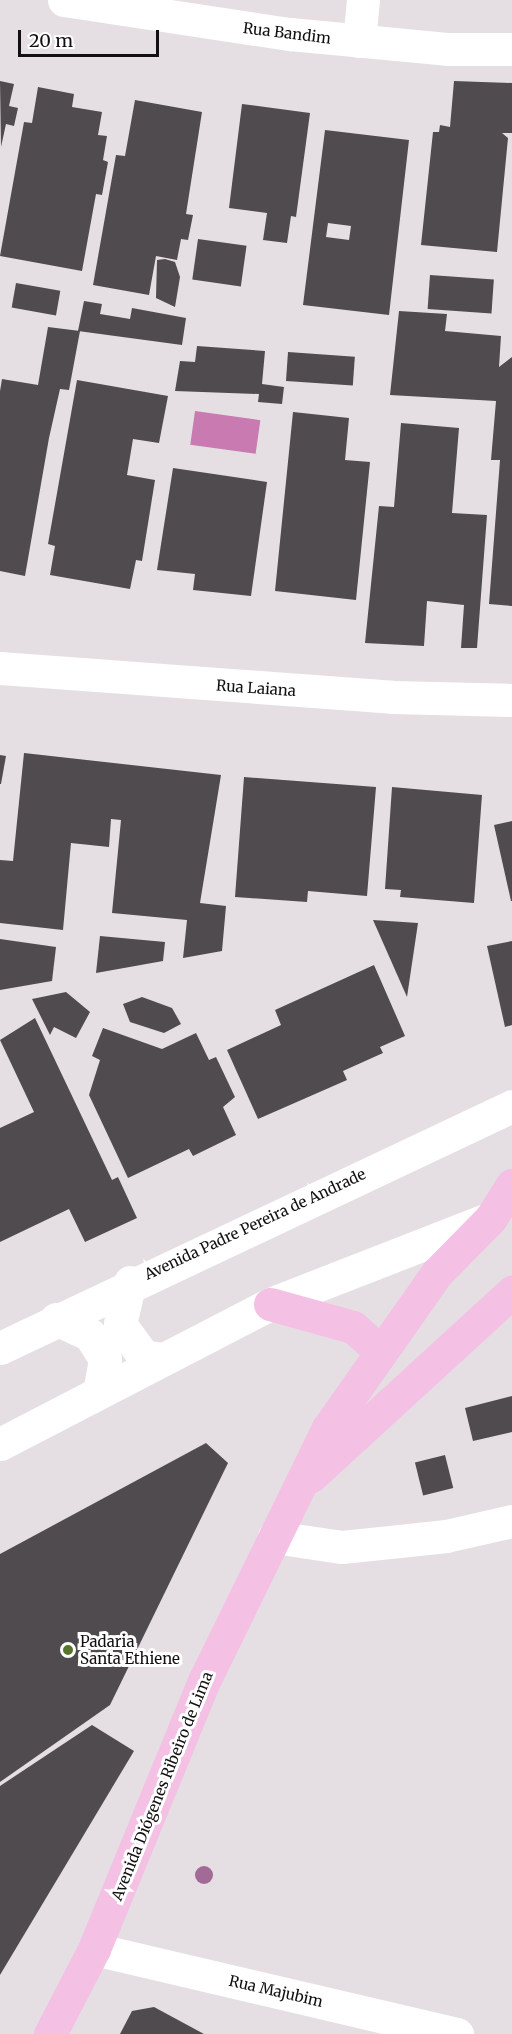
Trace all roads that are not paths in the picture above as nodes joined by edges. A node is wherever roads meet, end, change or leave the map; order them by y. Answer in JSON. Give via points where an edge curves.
{"nodes":[{"id":1,"x":63,"y":0,"type":"edge"},
{"id":2,"x":363,"y":0,"type":"edge"},
{"id":3,"x":359,"y":41,"type":"junction"},
{"id":4,"x":512,"y":49,"type":"edge"},
{"id":5,"x":0,"y":668,"type":"edge"},
{"id":6,"x":512,"y":700,"type":"edge"},
{"id":7,"x":512,"y":1106,"type":"edge"},
{"id":8,"x":512,"y":1185,"type":"edge"},
{"id":9,"x":502,"y":1214,"type":"edge"},
{"id":10,"x":130,"y":1282,"type":"junction"},
{"id":11,"x":512,"y":1292,"type":"edge"},
{"id":12,"x":270,"y":1304,"type":"junction"},
{"id":13,"x":56,"y":1319,"type":"junction"},
{"id":14,"x":0,"y":1348,"type":"edge"},
{"id":15,"x":380,"y":1351,"type":"junction"},
{"id":16,"x":163,"y":1359,"type":"junction"},
{"id":17,"x":99,"y":1392,"type":"junction"},
{"id":18,"x":0,"y":1444,"type":"edge"},
{"id":19,"x":301,"y":1485,"type":"junction"},
{"id":20,"x":512,"y":1521,"type":"edge"},
{"id":21,"x":274,"y":1537,"type":"junction"},
{"id":22,"x":94,"y":1949,"type":"junction"},
{"id":23,"x":50,"y":2034,"type":"edge"},
{"id":24,"x":457,"y":2034,"type":"edge"}],
"edges":[{"from":1,"to":3,"type":"street","name":"Rua Bandim"},
{"from":2,"to":3,"type":"street"},
{"from":3,"to":4,"type":"street","name":"Rua Bandim"},
{"from":5,"to":6,"type":"street","name":"Rua Laiana","via":[[392,697]]},
{"from":7,"to":10,"type":"street","name":"Avenida Padre Pereira de Andrade"},
{"from":8,"to":9,"type":"main road","name":"Avenida Diógenes Ribeiro de Lima"},
{"from":9,"to":12,"type":"street"},
{"from":9,"to":15,"type":"main road","name":"Avenida Diógenes Ribeiro de Lima","via":[[455,1249]]},
{"from":10,"to":13,"type":"street","name":"Avenida Padre Pereira de Andrade"},
{"from":10,"to":16,"type":"street","via":[[120,1324],[129,1343],[143,1356]]},
{"from":11,"to":19,"type":"main road","name":"Avenida Diógenes Ribeiro de Lima"},
{"from":12,"to":15,"type":"main road","via":[[345,1323]]},
{"from":12,"to":16,"type":"street"},
{"from":13,"to":14,"type":"street","name":"Avenida Padre Pereira de Andrade"},
{"from":13,"to":17,"type":"street","via":[[90,1335],[105,1359]]},
{"from":15,"to":19,"type":"main road","name":"Avenida Diógenes Ribeiro de Lima","via":[[328,1428]]},
{"from":16,"to":17,"type":"street"},
{"from":17,"to":18,"type":"street"},
{"from":19,"to":21,"type":"main road","name":"Avenida Diógenes Ribeiro de Lima"},
{"from":20,"to":21,"type":"street","via":[[446,1536],[342,1547]]},
{"from":21,"to":22,"type":"main road","name":"Avenida Diógenes Ribeiro de Lima","via":[[205,1679]]},
{"from":22,"to":23,"type":"main road","name":"Avenida Diógenes Ribeiro de Lima"},
{"from":22,"to":24,"type":"street","name":"Rua Majubim"}]}
